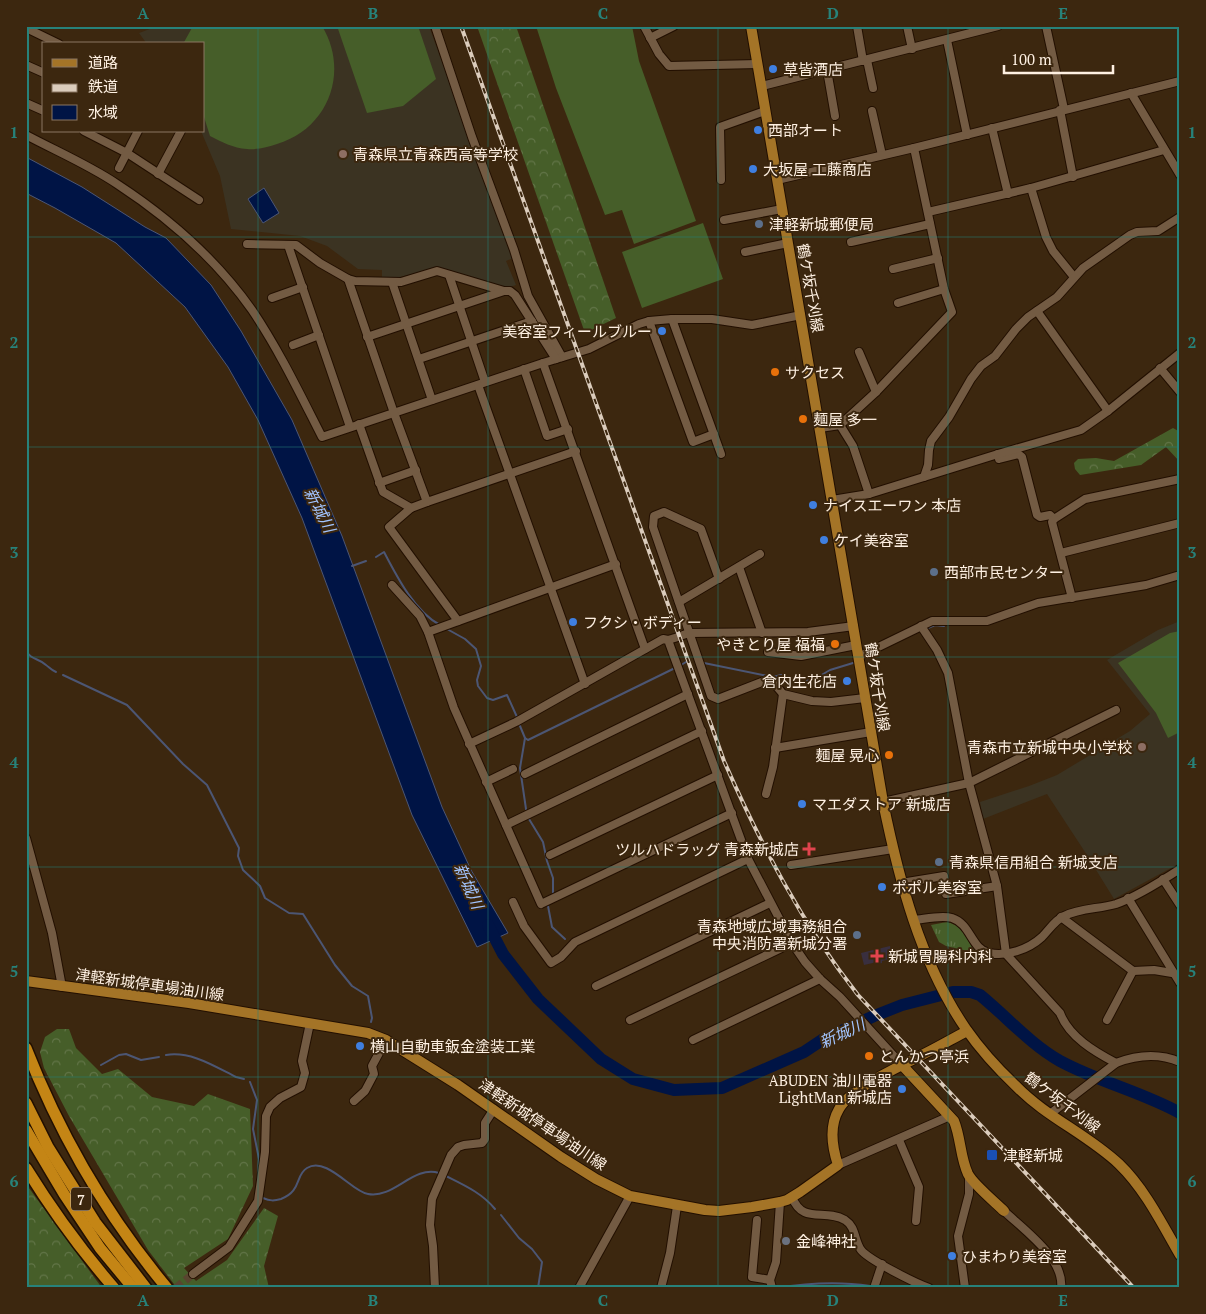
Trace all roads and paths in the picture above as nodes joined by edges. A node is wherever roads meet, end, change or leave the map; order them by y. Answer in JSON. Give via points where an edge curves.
{"nodes":[{"id":1,"x":435,"y":26,"type":"edge"},
{"id":2,"x":644,"y":26,"type":"edge"},
{"id":3,"x":674,"y":26,"type":"edge"},
{"id":4,"x":751,"y":26,"type":"edge"},
{"id":5,"x":857,"y":26,"type":"edge"},
{"id":6,"x":907,"y":26,"type":"edge"},
{"id":7,"x":998,"y":26,"type":"edge"},
{"id":8,"x":1046,"y":26,"type":"edge"},
{"id":9,"x":988,"y":27,"type":"edge"},
{"id":10,"x":26,"y":28,"type":"edge"},
{"id":11,"x":650,"y":38,"type":"junction"},
{"id":12,"x":947,"y":40,"type":"junction"},
{"id":13,"x":55,"y":42,"type":"edge"},
{"id":14,"x":912,"y":49,"type":"junction"},
{"id":15,"x":865,"y":61,"type":"junction"},
{"id":16,"x":758,"y":64,"type":"junction"},
{"id":17,"x":26,"y":65,"type":"edge"},
{"id":18,"x":827,"y":70,"type":"junction"},
{"id":19,"x":42,"y":72,"type":"edge"},
{"id":20,"x":1180,"y":81,"type":"edge"},
{"id":21,"x":762,"y":86,"type":"junction"},
{"id":22,"x":873,"y":88,"type":"dead end"},
{"id":23,"x":1131,"y":93,"type":"junction"},
{"id":24,"x":26,"y":103,"type":"edge"},
{"id":25,"x":42,"y":110,"type":"edge"},
{"id":26,"x":1062,"y":110,"type":"junction"},
{"id":27,"x":765,"y":111,"type":"junction"},
{"id":28,"x":872,"y":112,"type":"dead end"},
{"id":29,"x":835,"y":116,"type":"dead end"},
{"id":30,"x":992,"y":128,"type":"junction"},
{"id":31,"x":86,"y":132,"type":"edge"},
{"id":32,"x":138,"y":132,"type":"edge"},
{"id":33,"x":180,"y":132,"type":"edge"},
{"id":34,"x":26,"y":135,"type":"edge"},
{"id":35,"x":967,"y":135,"type":"junction"},
{"id":36,"x":914,"y":148,"type":"junction"},
{"id":37,"x":1164,"y":150,"type":"junction"},
{"id":38,"x":127,"y":153,"type":"junction"},
{"id":39,"x":882,"y":155,"type":"junction"},
{"id":40,"x":119,"y":168,"type":"dead end"},
{"id":41,"x":1179,"y":171,"type":"edge"},
{"id":42,"x":158,"y":174,"type":"junction"},
{"id":43,"x":1073,"y":177,"type":"junction"},
{"id":44,"x":721,"y":180,"type":"dead end"},
{"id":45,"x":777,"y":180,"type":"junction"},
{"id":46,"x":1031,"y":188,"type":"junction"},
{"id":47,"x":1008,"y":194,"type":"junction"},
{"id":48,"x":199,"y":200,"type":"dead end"},
{"id":49,"x":782,"y":209,"type":"junction"},
{"id":50,"x":928,"y":212,"type":"junction"},
{"id":51,"x":1180,"y":216,"type":"edge"},
{"id":52,"x":724,"y":220,"type":"dead end"},
{"id":53,"x":930,"y":224,"type":"junction"},
{"id":54,"x":851,"y":242,"type":"dead end"},
{"id":55,"x":788,"y":243,"type":"junction"},
{"id":56,"x":248,"y":244,"type":"dead end"},
{"id":57,"x":288,"y":245,"type":"junction"},
{"id":58,"x":745,"y":252,"type":"dead end"},
{"id":59,"x":938,"y":258,"type":"junction"},
{"id":60,"x":893,"y":269,"type":"dead end"},
{"id":61,"x":449,"y":275,"type":"junction"},
{"id":62,"x":1074,"y":277,"type":"junction"},
{"id":63,"x":348,"y":279,"type":"junction"},
{"id":64,"x":392,"y":282,"type":"junction"},
{"id":65,"x":303,"y":287,"type":"junction"},
{"id":66,"x":944,"y":288,"type":"junction"},
{"id":67,"x":504,"y":291,"type":"junction"},
{"id":68,"x":272,"y":298,"type":"dead end"},
{"id":69,"x":898,"y":303,"type":"dead end"},
{"id":70,"x":460,"y":306,"type":"junction"},
{"id":71,"x":1037,"y":311,"type":"junction"},
{"id":72,"x":801,"y":315,"type":"junction"},
{"id":73,"x":672,"y":319,"type":"junction"},
{"id":74,"x":532,"y":321,"type":"junction"},
{"id":75,"x":649,"y":321,"type":"junction"},
{"id":76,"x":406,"y":324,"type":"junction"},
{"id":77,"x":319,"y":335,"type":"junction"},
{"id":78,"x":367,"y":337,"type":"junction"},
{"id":79,"x":472,"y":342,"type":"junction"},
{"id":80,"x":293,"y":344,"type":"dead end"},
{"id":81,"x":860,"y":352,"type":"dead end"},
{"id":82,"x":1180,"y":353,"type":"edge"},
{"id":83,"x":559,"y":358,"type":"junction"},
{"id":84,"x":419,"y":359,"type":"junction"},
{"id":85,"x":544,"y":363,"type":"junction"},
{"id":86,"x":1160,"y":368,"type":"junction"},
{"id":87,"x":524,"y":369,"type":"junction"},
{"id":88,"x":482,"y":384,"type":"junction"},
{"id":89,"x":876,"y":392,"type":"junction"},
{"id":90,"x":1180,"y":392,"type":"edge"},
{"id":91,"x":432,"y":400,"type":"junction"},
{"id":92,"x":1108,"y":411,"type":"junction"},
{"id":93,"x":394,"y":413,"type":"junction"},
{"id":94,"x":359,"y":424,"type":"junction"},
{"id":95,"x":840,"y":425,"type":"junction"},
{"id":96,"x":350,"y":427,"type":"junction"},
{"id":97,"x":820,"y":428,"type":"junction"},
{"id":98,"x":568,"y":429,"type":"junction"},
{"id":99,"x":714,"y":434,"type":"junction"},
{"id":100,"x":576,"y":451,"type":"junction"},
{"id":101,"x":721,"y":454,"type":"dead end"},
{"id":102,"x":998,"y":454,"type":"junction"},
{"id":103,"x":416,"y":470,"type":"junction"},
{"id":104,"x":510,"y":473,"type":"junction"},
{"id":105,"x":924,"y":477,"type":"junction"},
{"id":106,"x":1180,"y":479,"type":"edge"},
{"id":107,"x":380,"y":483,"type":"junction"},
{"id":108,"x":869,"y":494,"type":"junction"},
{"id":109,"x":832,"y":500,"type":"junction"},
{"id":110,"x":428,"y":502,"type":"junction"},
{"id":111,"x":411,"y":508,"type":"junction"},
{"id":112,"x":1054,"y":518,"type":"junction"},
{"id":113,"x":1180,"y":523,"type":"edge"},
{"id":114,"x":1061,"y":552,"type":"junction"},
{"id":115,"x":760,"y":554,"type":"dead end"},
{"id":116,"x":616,"y":564,"type":"junction"},
{"id":117,"x":739,"y":567,"type":"junction"},
{"id":118,"x":1180,"y":575,"type":"edge"},
{"id":119,"x":719,"y":579,"type":"junction"},
{"id":120,"x":392,"y":585,"type":"dead end"},
{"id":121,"x":551,"y":587,"type":"junction"},
{"id":122,"x":1072,"y":598,"type":"junction"},
{"id":123,"x":679,"y":602,"type":"junction"},
{"id":124,"x":458,"y":621,"type":"junction"},
{"id":125,"x":854,"y":626,"type":"junction"},
{"id":126,"x":921,"y":626,"type":"junction"},
{"id":127,"x":428,"y":632,"type":"junction"},
{"id":128,"x":762,"y":633,"type":"junction"},
{"id":129,"x":683,"y":635,"type":"junction"},
{"id":130,"x":668,"y":640,"type":"junction"},
{"id":131,"x":856,"y":645,"type":"junction"},
{"id":132,"x":645,"y":649,"type":"junction"},
{"id":133,"x":768,"y":652,"type":"dead end"},
{"id":134,"x":858,"y":657,"type":"junction"},
{"id":135,"x":585,"y":684,"type":"junction"},
{"id":136,"x":688,"y":694,"type":"junction"},
{"id":137,"x":783,"y":694,"type":"junction"},
{"id":138,"x":865,"y":698,"type":"junction"},
{"id":139,"x":1116,"y":710,"type":"dead end"},
{"id":140,"x":702,"y":732,"type":"junction"},
{"id":141,"x":871,"y":732,"type":"junction"},
{"id":142,"x":469,"y":744,"type":"junction"},
{"id":143,"x":775,"y":748,"type":"junction"},
{"id":144,"x":513,"y":769,"type":"dead end"},
{"id":145,"x":525,"y":774,"type":"dead end"},
{"id":146,"x":718,"y":775,"type":"junction"},
{"id":147,"x":486,"y":782,"type":"junction"},
{"id":148,"x":969,"y":783,"type":"junction"},
{"id":149,"x":766,"y":794,"type":"dead end"},
{"id":150,"x":883,"y":802,"type":"junction"},
{"id":151,"x":732,"y":813,"type":"junction"},
{"id":152,"x":506,"y":825,"type":"junction"},
{"id":153,"x":26,"y":838,"type":"edge"},
{"id":154,"x":892,"y":849,"type":"junction"},
{"id":155,"x":550,"y":855,"type":"dead end"},
{"id":156,"x":748,"y":859,"type":"junction"},
{"id":157,"x":791,"y":865,"type":"dead end"},
{"id":158,"x":1179,"y":870,"type":"edge"},
{"id":159,"x":1163,"y":879,"type":"junction"},
{"id":160,"x":901,"y":883,"type":"junction"},
{"id":161,"x":997,"y":886,"type":"junction"},
{"id":162,"x":1128,"y":898,"type":"junction"},
{"id":163,"x":513,"y":902,"type":"dead end"},
{"id":164,"x":770,"y":902,"type":"junction"},
{"id":165,"x":1180,"y":905,"type":"edge"},
{"id":166,"x":1061,"y":917,"type":"junction"},
{"id":167,"x":914,"y":920,"type":"junction"},
{"id":168,"x":792,"y":943,"type":"junction"},
{"id":169,"x":1006,"y":954,"type":"junction"},
{"id":170,"x":1133,"y":971,"type":"junction"},
{"id":171,"x":1177,"y":977,"type":"edge"},
{"id":172,"x":820,"y":979,"type":"junction"},
{"id":173,"x":26,"y":981,"type":"edge"},
{"id":174,"x":596,"y":986,"type":"dead end"},
{"id":175,"x":62,"y":987,"type":"junction"},
{"id":176,"x":630,"y":1020,"type":"dead end"},
{"id":177,"x":1107,"y":1020,"type":"dead end"},
{"id":178,"x":310,"y":1023,"type":"junction"},
{"id":179,"x":967,"y":1031,"type":"junction"},
{"id":180,"x":386,"y":1040,"type":"junction"},
{"id":181,"x":693,"y":1040,"type":"dead end"},
{"id":182,"x":26,"y":1048,"type":"edge"},
{"id":183,"x":1180,"y":1062,"type":"edge"},
{"id":184,"x":1114,"y":1064,"type":"junction"},
{"id":185,"x":902,"y":1065,"type":"junction"},
{"id":186,"x":354,"y":1101,"type":"dead end"},
{"id":187,"x":26,"y":1103,"type":"edge"},
{"id":188,"x":494,"y":1109,"type":"junction"},
{"id":189,"x":1050,"y":1114,"type":"junction"},
{"id":190,"x":950,"y":1116,"type":"junction"},
{"id":191,"x":26,"y":1130,"type":"edge"},
{"id":192,"x":899,"y":1140,"type":"junction"},
{"id":193,"x":838,"y":1165,"type":"junction"},
{"id":194,"x":26,"y":1168,"type":"edge"},
{"id":195,"x":969,"y":1176,"type":"junction"},
{"id":196,"x":630,"y":1196,"type":"junction"},
{"id":197,"x":792,"y":1197,"type":"junction"},
{"id":198,"x":780,"y":1202,"type":"junction"},
{"id":199,"x":677,"y":1206,"type":"junction"},
{"id":200,"x":1004,"y":1211,"type":"joint"},
{"id":201,"x":757,"y":1220,"type":"dead end"},
{"id":202,"x":916,"y":1221,"type":"dead end"},
{"id":203,"x":1180,"y":1255,"type":"edge"},
{"id":204,"x":882,"y":1264,"type":"junction"},
{"id":205,"x":193,"y":1274,"type":"tunnel mouth"},
{"id":206,"x":771,"y":1284,"type":"edge"},
{"id":207,"x":114,"y":1288,"type":"edge"},
{"id":208,"x":133,"y":1288,"type":"edge"},
{"id":209,"x":146,"y":1288,"type":"edge"},
{"id":210,"x":167,"y":1288,"type":"edge"},
{"id":211,"x":435,"y":1288,"type":"edge"},
{"id":212,"x":579,"y":1288,"type":"edge"},
{"id":213,"x":661,"y":1288,"type":"edge"},
{"id":214,"x":874,"y":1288,"type":"edge"},
{"id":215,"x":929,"y":1288,"type":"edge"},
{"id":216,"x":965,"y":1288,"type":"edge"},
{"id":217,"x":1061,"y":1288,"type":"edge"}],
"edges":[{"from":1,"to":83,"type":"street","via":[[528,296]]},
{"from":2,"to":11,"type":"street"},
{"from":3,"to":11,"type":"street"},
{"from":4,"to":16,"type":"main road","name":"鶴ケ坂千刈線"},
{"from":5,"to":15,"type":"street"},
{"from":6,"to":14,"type":"street"},
{"from":7,"to":9,"type":"street"},
{"from":8,"to":26,"type":"street"},
{"from":9,"to":12,"type":"street"},
{"from":10,"to":13,"type":"street"},
{"from":11,"to":16,"type":"street","via":[[669,66]]},
{"from":12,"to":14,"type":"street"},
{"from":12,"to":35,"type":"street"},
{"from":14,"to":15,"type":"street"},
{"from":15,"to":18,"type":"street"},
{"from":15,"to":22,"type":"street"},
{"from":16,"to":21,"type":"main road","name":"鶴ケ坂千刈線"},
{"from":17,"to":19,"type":"street"},
{"from":18,"to":21,"type":"street"},
{"from":18,"to":29,"type":"street"},
{"from":20,"to":23,"type":"street"},
{"from":21,"to":27,"type":"main road","name":"鶴ケ坂千刈線"},
{"from":23,"to":26,"type":"street"},
{"from":23,"to":37,"type":"street"},
{"from":24,"to":25,"type":"street"},
{"from":26,"to":30,"type":"street"},
{"from":26,"to":43,"type":"street"},
{"from":27,"to":44,"type":"street","via":[[720,127]]},
{"from":27,"to":45,"type":"main road","name":"鶴ケ坂千刈線"},
{"from":28,"to":39,"type":"street"},
{"from":30,"to":35,"type":"street"},
{"from":30,"to":47,"type":"street"},
{"from":31,"to":38,"type":"street"},
{"from":32,"to":38,"type":"street"},
{"from":33,"to":42,"type":"street"},
{"from":34,"to":96,"type":"street","via":[[116,183],[197,246],[229,280],[266,332],[322,437]]},
{"from":35,"to":36,"type":"street"},
{"from":36,"to":39,"type":"street"},
{"from":36,"to":50,"type":"street"},
{"from":37,"to":41,"type":"street"},
{"from":37,"to":43,"type":"street"},
{"from":38,"to":40,"type":"street"},
{"from":38,"to":42,"type":"street"},
{"from":39,"to":45,"type":"street"},
{"from":42,"to":48,"type":"street"},
{"from":43,"to":46,"type":"street"},
{"from":45,"to":49,"type":"main road","name":"鶴ケ坂千刈線"},
{"from":46,"to":47,"type":"street"},
{"from":46,"to":62,"type":"street","via":[[1046,237]]},
{"from":47,"to":50,"type":"street"},
{"from":49,"to":52,"type":"street"},
{"from":49,"to":55,"type":"main road","name":"鶴ケ坂千刈線"},
{"from":50,"to":53,"type":"street"},
{"from":51,"to":62,"type":"street","via":[[1158,231],[1130,235]]},
{"from":53,"to":54,"type":"street"},
{"from":53,"to":59,"type":"street"},
{"from":55,"to":58,"type":"street"},
{"from":55,"to":72,"type":"main road","name":"鶴ケ坂千刈線"},
{"from":56,"to":57,"type":"street"},
{"from":57,"to":63,"type":"street","via":[[296,245]]},
{"from":57,"to":65,"type":"street"},
{"from":59,"to":60,"type":"street"},
{"from":59,"to":66,"type":"street"},
{"from":61,"to":64,"type":"street","via":[[437,271]]},
{"from":61,"to":67,"type":"street"},
{"from":61,"to":70,"type":"street"},
{"from":62,"to":71,"type":"street","via":[[1057,297]]},
{"from":63,"to":64,"type":"street"},
{"from":63,"to":78,"type":"street"},
{"from":64,"to":76,"type":"street"},
{"from":65,"to":68,"type":"street"},
{"from":65,"to":77,"type":"street"},
{"from":66,"to":69,"type":"street"},
{"from":66,"to":89,"type":"street","via":[[952,312]]},
{"from":67,"to":70,"type":"street"},
{"from":67,"to":74,"type":"street","via":[[515,295]]},
{"from":70,"to":76,"type":"street"},
{"from":70,"to":79,"type":"street"},
{"from":71,"to":92,"type":"street"},
{"from":71,"to":105,"type":"street","via":[[1016,329],[971,379],[931,441]]},
{"from":72,"to":73,"type":"street","via":[[752,325],[712,319]]},
{"from":72,"to":97,"type":"main road","name":"鶴ケ坂千刈線"},
{"from":73,"to":75,"type":"street"},
{"from":73,"to":99,"type":"street"},
{"from":74,"to":79,"type":"street"},
{"from":74,"to":83,"type":"street"},
{"from":75,"to":83,"type":"street","via":[[589,349]]},
{"from":75,"to":99,"type":"street","via":[[693,442]]},
{"from":76,"to":78,"type":"street"},
{"from":76,"to":84,"type":"street"},
{"from":77,"to":80,"type":"street"},
{"from":77,"to":96,"type":"street"},
{"from":78,"to":93,"type":"street"},
{"from":79,"to":84,"type":"street"},
{"from":79,"to":88,"type":"street"},
{"from":81,"to":89,"type":"street"},
{"from":82,"to":86,"type":"street"},
{"from":83,"to":85,"type":"street"},
{"from":84,"to":91,"type":"street"},
{"from":85,"to":87,"type":"street"},
{"from":85,"to":98,"type":"street"},
{"from":86,"to":90,"type":"street"},
{"from":86,"to":92,"type":"street"},
{"from":87,"to":88,"type":"street"},
{"from":87,"to":98,"type":"street","via":[[547,436]]},
{"from":88,"to":91,"type":"street"},
{"from":88,"to":104,"type":"street"},
{"from":89,"to":95,"type":"street"},
{"from":91,"to":93,"type":"street"},
{"from":92,"to":102,"type":"street","via":[[1081,430]]},
{"from":93,"to":94,"type":"street"},
{"from":93,"to":103,"type":"street"},
{"from":94,"to":96,"type":"street"},
{"from":94,"to":107,"type":"street"},
{"from":95,"to":97,"type":"street"},
{"from":95,"to":108,"type":"street","via":[[853,446]]},
{"from":97,"to":109,"type":"main road","name":"鶴ケ坂千刈線"},
{"from":98,"to":100,"type":"street"},
{"from":99,"to":101,"type":"street"},
{"from":100,"to":104,"type":"street"},
{"from":100,"to":116,"type":"street"},
{"from":102,"to":105,"type":"street"},
{"from":102,"to":112,"type":"street","via":[[1000,459],[1018,454],[1022,457],[1037,515]]},
{"from":103,"to":107,"type":"street"},
{"from":103,"to":110,"type":"street"},
{"from":104,"to":110,"type":"street"},
{"from":104,"to":121,"type":"street"},
{"from":105,"to":108,"type":"street"},
{"from":106,"to":112,"type":"street","via":[[1085,499]]},
{"from":107,"to":111,"type":"street","via":[[383,492]]},
{"from":108,"to":109,"type":"street"},
{"from":109,"to":125,"type":"main road","name":"鶴ケ坂千刈線"},
{"from":110,"to":111,"type":"street"},
{"from":111,"to":124,"type":"street","via":[[389,527]]},
{"from":112,"to":114,"type":"street","via":[[1052,522]]},
{"from":113,"to":114,"type":"street"},
{"from":114,"to":122,"type":"street"},
{"from":115,"to":117,"type":"street"},
{"from":116,"to":121,"type":"street"},
{"from":116,"to":132,"type":"street"},
{"from":117,"to":119,"type":"street"},
{"from":117,"to":128,"type":"street"},
{"from":118,"to":122,"type":"street","via":[[1146,585]]},
{"from":119,"to":123,"type":"street"},
{"from":119,"to":123,"type":"street","via":[[701,529],[664,512],[654,516],[653,527]]},
{"from":120,"to":127,"type":"street","via":[[420,616]]},
{"from":121,"to":124,"type":"street"},
{"from":121,"to":135,"type":"street"},
{"from":122,"to":126,"type":"street","via":[[1038,603],[987,621],[932,621]]},
{"from":123,"to":129,"type":"street"},
{"from":124,"to":127,"type":"street"},
{"from":125,"to":128,"type":"street"},
{"from":125,"to":131,"type":"main road","name":"鶴ケ坂千刈線"},
{"from":126,"to":134,"type":"street"},
{"from":126,"to":148,"type":"street","via":[[948,673]]},
{"from":127,"to":142,"type":"street"},
{"from":128,"to":129,"type":"street"},
{"from":129,"to":130,"type":"street"},
{"from":129,"to":137,"type":"street","via":[[711,696],[718,699],[766,680],[772,681]]},
{"from":130,"to":132,"type":"street"},
{"from":130,"to":136,"type":"street"},
{"from":131,"to":133,"type":"street","via":[[801,656]]},
{"from":131,"to":134,"type":"main road","name":"鶴ケ坂千刈線"},
{"from":132,"to":135,"type":"street"},
{"from":134,"to":138,"type":"main road","name":"鶴ケ坂千刈線"},
{"from":135,"to":142,"type":"street"},
{"from":136,"to":140,"type":"street"},
{"from":136,"to":145,"type":"street"},
{"from":137,"to":138,"type":"street","via":[[831,702]]},
{"from":137,"to":143,"type":"street"},
{"from":138,"to":141,"type":"main road","name":"鶴ケ坂千刈線"},
{"from":139,"to":148,"type":"street"},
{"from":140,"to":146,"type":"street"},
{"from":140,"to":152,"type":"street"},
{"from":141,"to":143,"type":"street"},
{"from":141,"to":150,"type":"main road","name":"鶴ケ坂千刈線"},
{"from":142,"to":147,"type":"street"},
{"from":143,"to":149,"type":"street"},
{"from":144,"to":147,"type":"street"},
{"from":146,"to":151,"type":"street"},
{"from":146,"to":155,"type":"street"},
{"from":147,"to":152,"type":"street"},
{"from":148,"to":150,"type":"street"},
{"from":148,"to":161,"type":"street"},
{"from":150,"to":154,"type":"main road","name":"鶴ケ坂千刈線"},
{"from":151,"to":152,"type":"street","via":[[540,904]]},
{"from":151,"to":156,"type":"street"},
{"from":153,"to":175,"type":"street","via":[[52,933]]},
{"from":154,"to":157,"type":"street"},
{"from":154,"to":160,"type":"main road","name":"鶴ケ坂千刈線"},
{"from":156,"to":163,"type":"street","via":[[575,942],[561,957],[551,962],[524,926]]},
{"from":156,"to":164,"type":"street"},
{"from":158,"to":159,"type":"street"},
{"from":159,"to":162,"type":"street"},
{"from":159,"to":165,"type":"street"},
{"from":160,"to":161,"type":"street","via":[[944,876],[946,894]]},
{"from":160,"to":167,"type":"main road","name":"鶴ケ坂千刈線"},
{"from":161,"to":169,"type":"street"},
{"from":162,"to":166,"type":"street","via":[[1117,904]]},
{"from":162,"to":171,"type":"street"},
{"from":164,"to":168,"type":"street"},
{"from":164,"to":174,"type":"street"},
{"from":166,"to":169,"type":"street","via":[[1032,944]]},
{"from":166,"to":170,"type":"street"},
{"from":167,"to":169,"type":"street","via":[[955,919],[983,952]]},
{"from":167,"to":179,"type":"main road","name":"鶴ケ坂千刈線","via":[[929,959]]},
{"from":168,"to":172,"type":"street"},
{"from":168,"to":176,"type":"street"},
{"from":169,"to":184,"type":"street","via":[[1060,1013],[1063,1022],[1090,1049]]},
{"from":170,"to":171,"type":"street","via":[[1154,970]]},
{"from":170,"to":177,"type":"street"},
{"from":172,"to":181,"type":"street"},
{"from":172,"to":185,"type":"street"},
{"from":173,"to":175,"type":"main road","name":"津軽新城停車場油川線"},
{"from":175,"to":178,"type":"main road","name":"津軽新城停車場油川線","via":[[172,1000]]},
{"from":178,"to":180,"type":"main road","name":"津軽新城停車場油川線","via":[[368,1033]]},
{"from":178,"to":205,"type":"street","via":[[302,1061],[301,1088],[270,1106],[266,1116],[258,1201],[230,1247]]},
{"from":179,"to":185,"type":"main road"},
{"from":179,"to":189,"type":"main road","name":"鶴ケ坂千刈線","via":[[1017,1088]]},
{"from":180,"to":186,"type":"street","via":[[372,1066],[374,1074],[370,1083]]},
{"from":180,"to":188,"type":"main road","name":"津軽新城停車場油川線"},
{"from":182,"to":210,"type":"highway","via":[[48,1099],[101,1198]]},
{"from":183,"to":184,"type":"street","via":[[1141,1056]]},
{"from":184,"to":189,"type":"street"},
{"from":185,"to":190,"type":"main road"},
{"from":185,"to":193,"type":"main road","via":[[851,1094],[838,1109],[833,1128]]},
{"from":187,"to":209,"type":"highway","number":"7","via":[[48,1147],[95,1222]]},
{"from":188,"to":196,"type":"main road","name":"津軽新城停車場油川線","via":[[561,1157]]},
{"from":188,"to":211,"type":"street","via":[[485,1123],[485,1139],[482,1143],[458,1147],[432,1199],[430,1225]]},
{"from":189,"to":203,"type":"main road","name":"鶴ケ坂千刈線","via":[[1119,1164],[1141,1190]]},
{"from":190,"to":192,"type":"street"},
{"from":190,"to":195,"type":"main road","via":[[958,1131]]},
{"from":191,"to":208,"type":"highway","number":"7","via":[[100,1248]]},
{"from":192,"to":193,"type":"street"},
{"from":192,"to":202,"type":"street","via":[[919,1186]]},
{"from":193,"to":197,"type":"main road","name":"津軽新城停車場油川線"},
{"from":194,"to":207,"type":"highway","via":[[49,1205]]},
{"from":195,"to":200,"type":"main road"},
{"from":195,"to":216,"type":"street","via":[[969,1194],[958,1236]]},
{"from":196,"to":199,"type":"main road","name":"津軽新城停車場油川線"},
{"from":196,"to":212,"type":"street"},
{"from":197,"to":198,"type":"main road","name":"津軽新城停車場油川線"},
{"from":197,"to":204,"type":"street","via":[[802,1212],[846,1221],[853,1228],[862,1251]]},
{"from":198,"to":199,"type":"main road","name":"津軽新城停車場油川線","via":[[720,1211]]},
{"from":198,"to":206,"type":"street","via":[[776,1262]]},
{"from":199,"to":213,"type":"street"},
{"from":200,"to":217,"type":"street","via":[[1051,1257],[1058,1267]]},
{"from":201,"to":206,"type":"street","via":[[752,1277]]},
{"from":204,"to":214,"type":"street"},
{"from":204,"to":215,"type":"street"}]}
